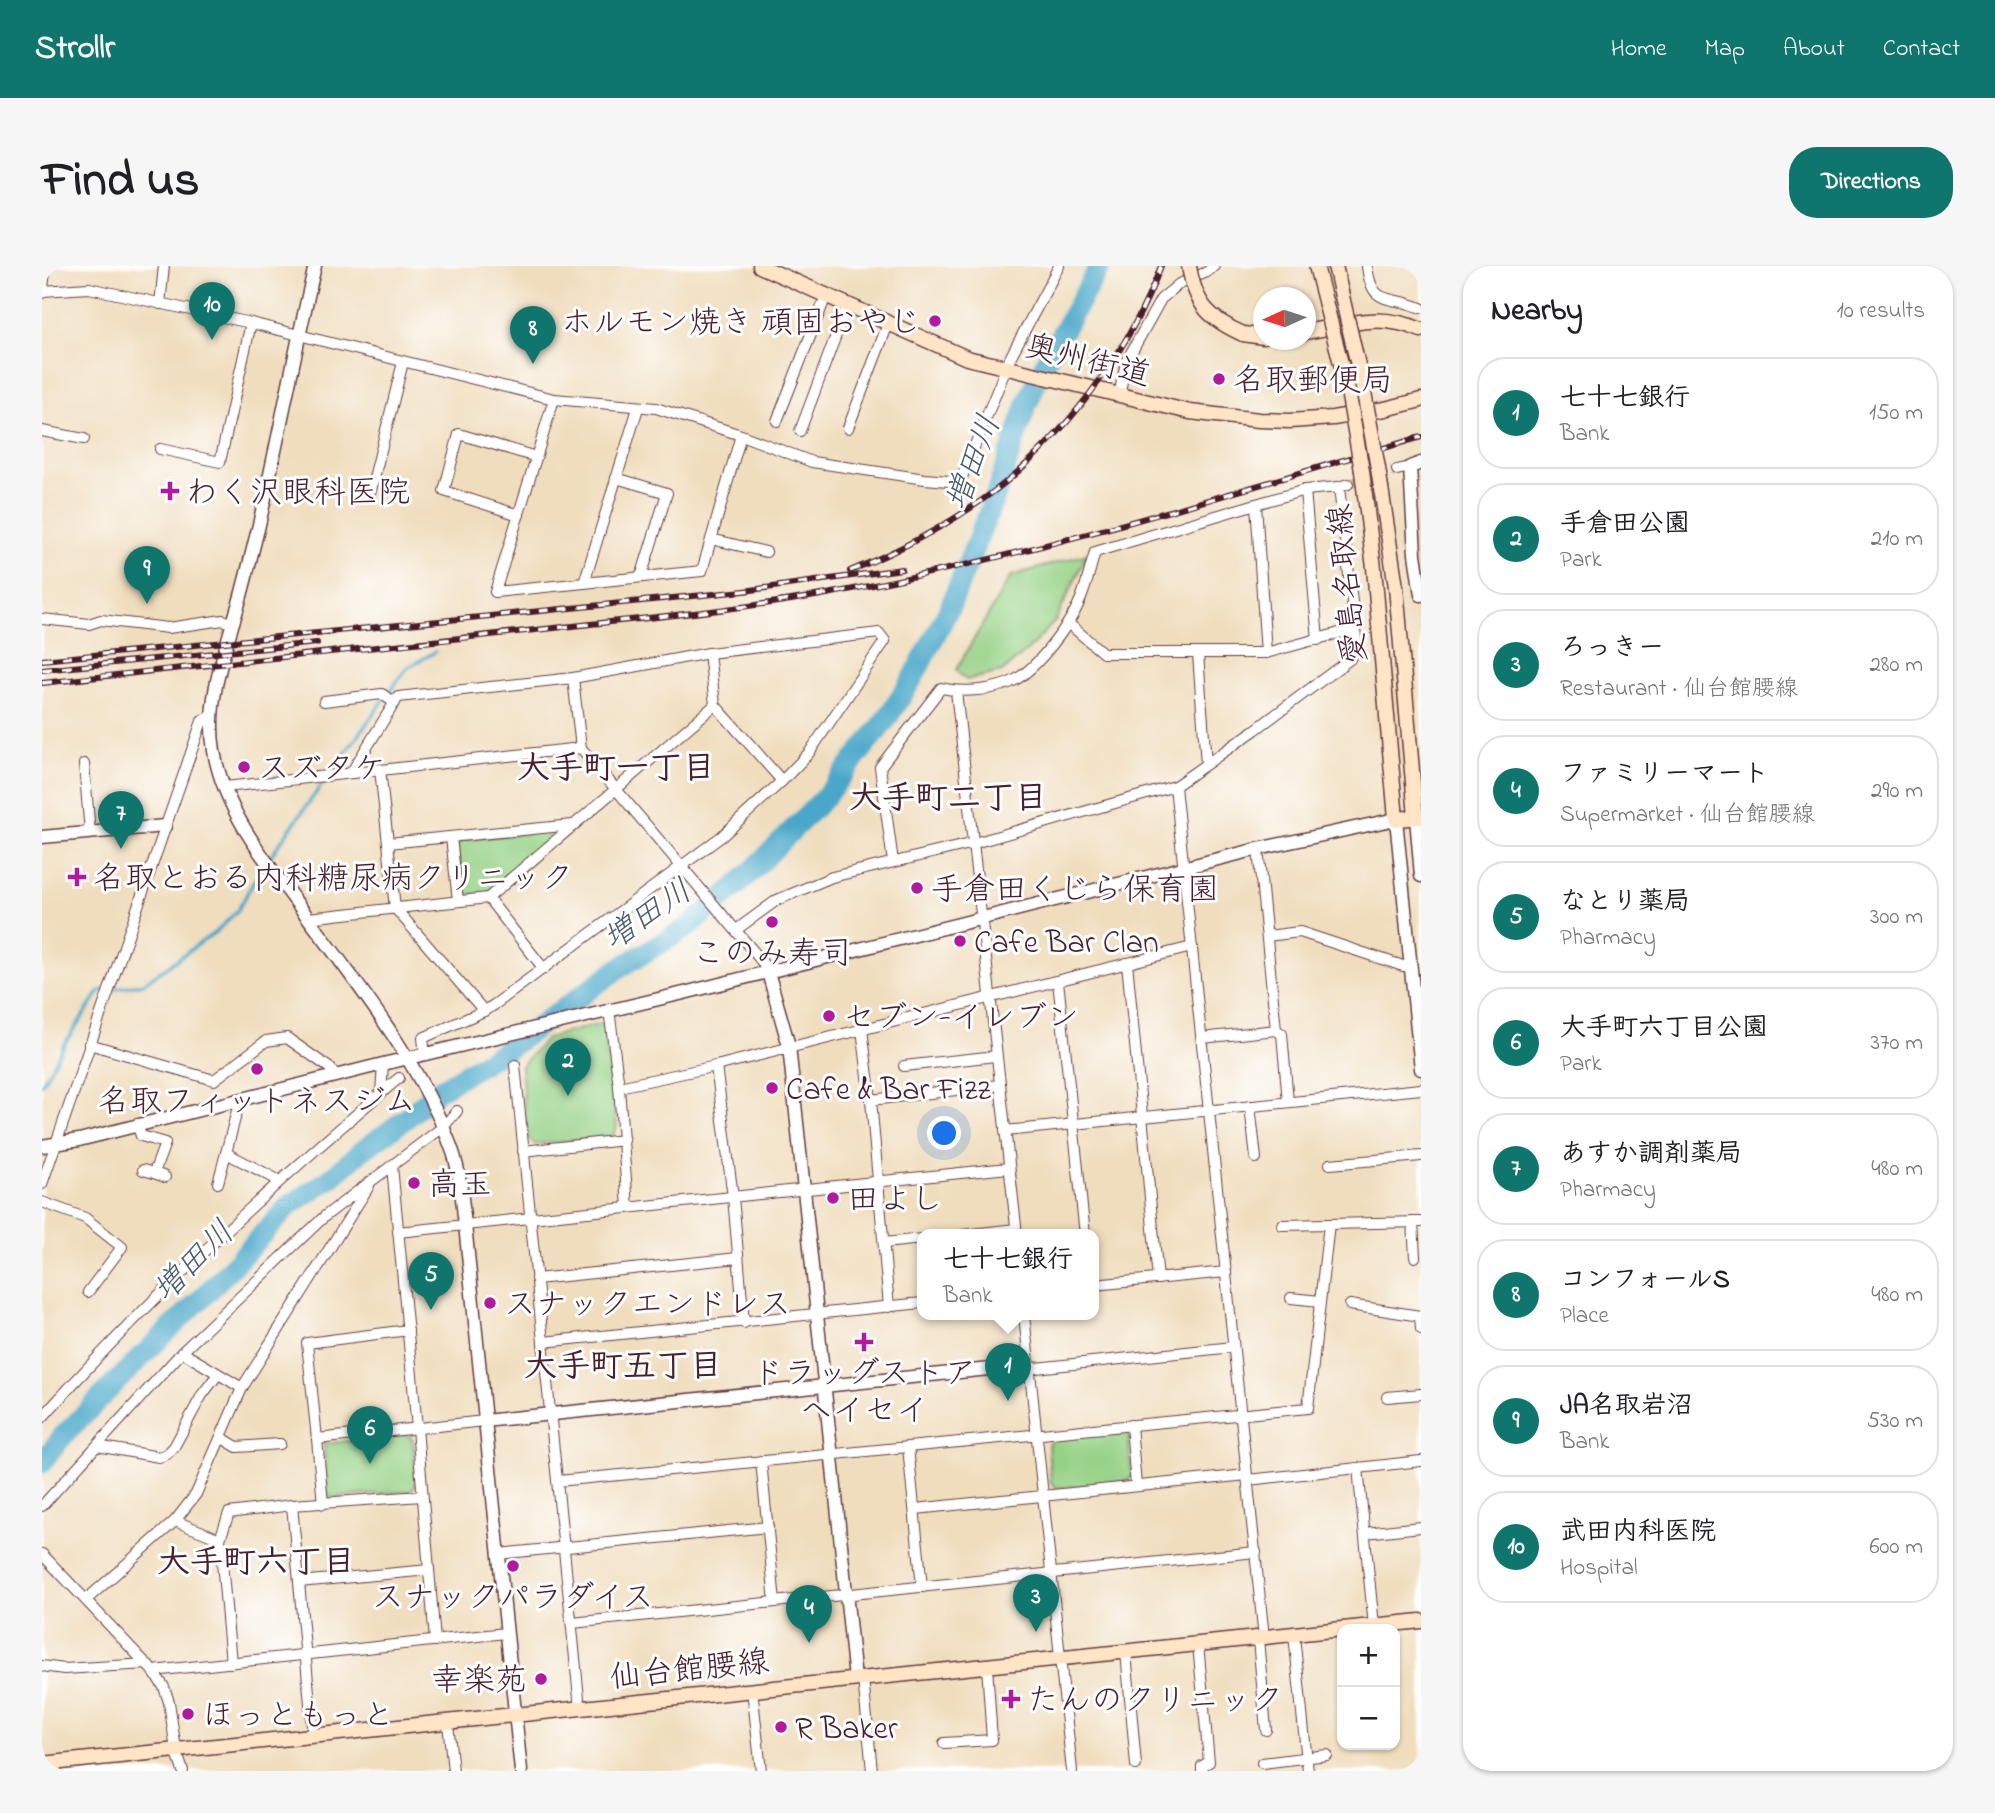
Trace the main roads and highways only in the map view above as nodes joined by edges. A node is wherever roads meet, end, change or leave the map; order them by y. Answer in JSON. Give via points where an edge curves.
{"nodes":[{"id":1,"x":760,"y":266,"type":"edge"},
{"id":2,"x":1189,"y":266,"type":"edge"},
{"id":3,"x":1316,"y":266,"type":"edge"},
{"id":4,"x":1335,"y":266,"type":"edge"},
{"id":5,"x":1316,"y":330,"type":"edge"},
{"id":6,"x":1421,"y":330,"type":"edge"},
{"id":7,"x":1253,"y":335,"type":"edge"},
{"id":8,"x":1421,"y":400,"type":"edge"},
{"id":9,"x":1418,"y":817,"type":"edge"},
{"id":10,"x":1421,"y":1621,"type":"edge"},
{"id":11,"x":1394,"y":1624,"type":"edge"},
{"id":12,"x":1337,"y":1630,"type":"edge"},
{"id":13,"x":42,"y":1764,"type":"edge"},
{"id":14,"x":104,"y":1764,"type":"edge"}],
"edges":[{"from":1,"to":8,"type":"main road","name":"奥州街道","via":[[967,358],[1190,412],[1290,421],[1333,418]]},
{"from":2,"to":7,"type":"main road","bridge":true,"via":[[1198,298],[1209,314],[1223,325]]},
{"from":3,"to":9,"type":"main road","name":"愛島名取線","bridge":true,"via":[[1363,471],[1396,819]]},
{"from":4,"to":9,"type":"main road","name":"愛島名取線","bridge":true,"via":[[1363,387],[1396,587]]},
{"from":5,"to":6,"type":"main road","via":[[1389,319]]},
{"from":10,"to":11,"type":"main road","name":"仙台館腰線"},
{"from":12,"to":14,"type":"main road","name":"仙台館腰線","via":[[176,1750]]},
{"from":13,"to":14,"type":"main road","name":"仙台館腰線"}]}
